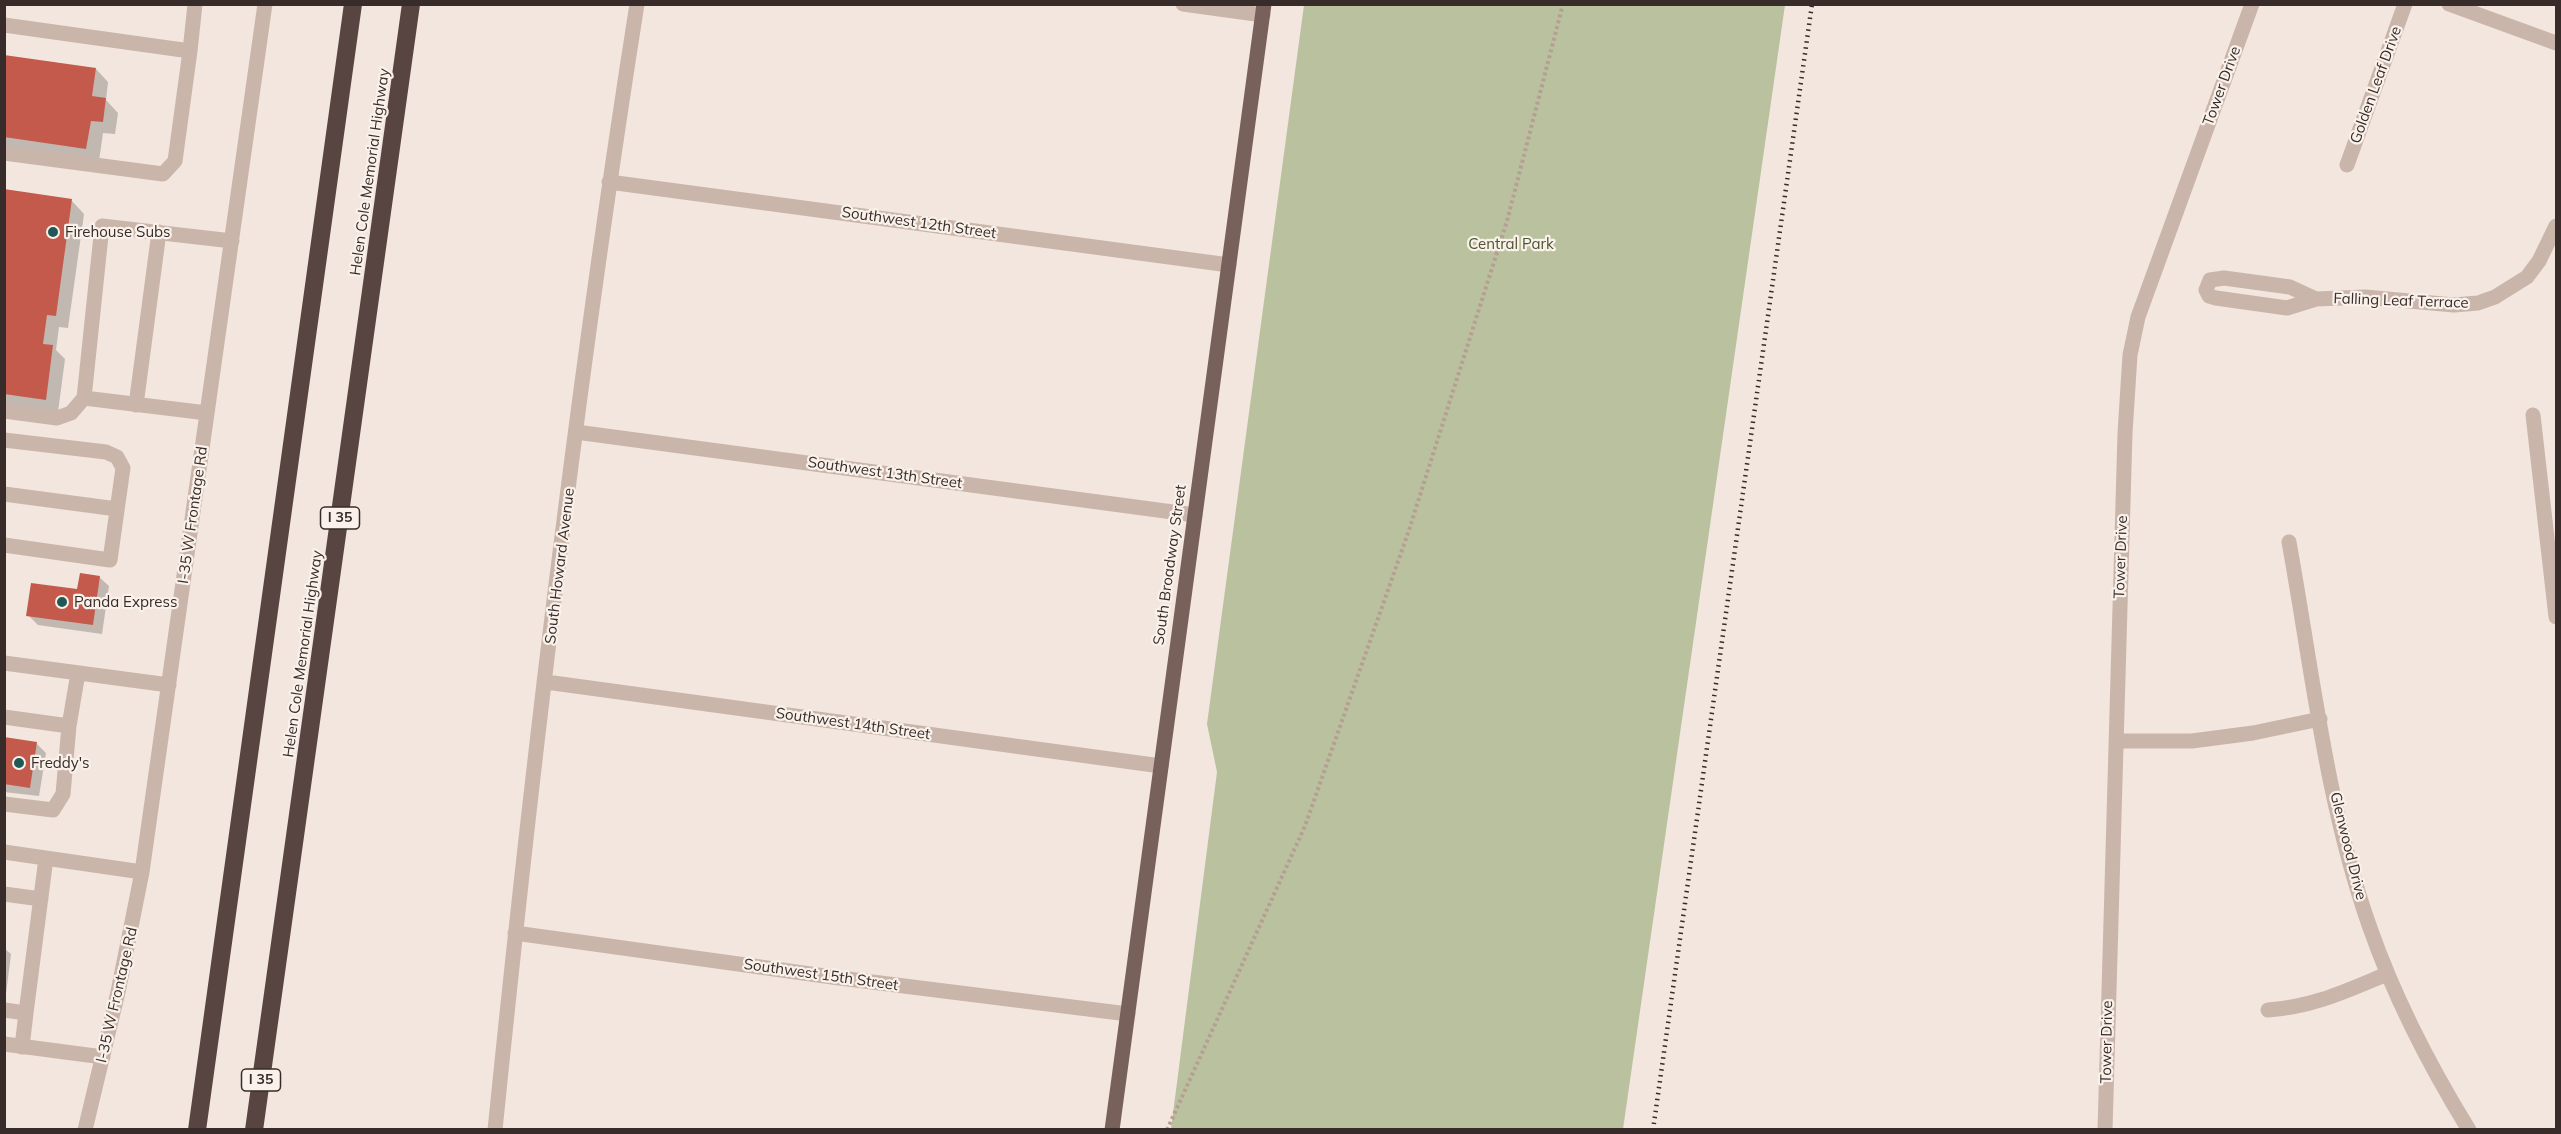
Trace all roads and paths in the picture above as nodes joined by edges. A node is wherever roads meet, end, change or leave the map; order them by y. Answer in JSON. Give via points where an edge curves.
{"nodes":[{"id":1,"x":195,"y":4,"type":"edge"},
{"id":2,"x":265,"y":4,"type":"edge"},
{"id":3,"x":353,"y":4,"type":"edge"},
{"id":4,"x":411,"y":4,"type":"edge"},
{"id":5,"x":637,"y":4,"type":"edge"},
{"id":6,"x":1183,"y":4,"type":"edge"},
{"id":7,"x":1563,"y":4,"type":"edge"},
{"id":8,"x":2252,"y":4,"type":"edge"},
{"id":9,"x":2405,"y":4,"type":"edge"},
{"id":10,"x":2449,"y":4,"type":"edge"},
{"id":11,"x":1263,"y":10,"type":"edge"},
{"id":12,"x":4,"y":25,"type":"edge"},
{"id":13,"x":2556,"y":43,"type":"edge"},
{"id":14,"x":190,"y":51,"type":"junction"},
{"id":15,"x":4,"y":153,"type":"edge"},
{"id":16,"x":2347,"y":165,"type":"dead end"},
{"id":17,"x":609,"y":182,"type":"junction"},
{"id":18,"x":2556,"y":226,"type":"edge"},
{"id":19,"x":159,"y":232,"type":"junction"},
{"id":20,"x":232,"y":241,"type":"junction"},
{"id":21,"x":1229,"y":265,"type":"junction"},
{"id":22,"x":2316,"y":298,"type":"junction"},
{"id":23,"x":84,"y":399,"type":"junction"},
{"id":24,"x":136,"y":405,"type":"junction"},
{"id":25,"x":4,"y":411,"type":"edge"},
{"id":26,"x":207,"y":413,"type":"junction"},
{"id":27,"x":2533,"y":415,"type":"dead end"},
{"id":28,"x":576,"y":432,"type":"junction"},
{"id":29,"x":4,"y":440,"type":"edge"},
{"id":30,"x":4,"y":494,"type":"edge"},
{"id":31,"x":2550,"y":497,"type":"edge"},
{"id":32,"x":117,"y":509,"type":"junction"},
{"id":33,"x":1195,"y":515,"type":"junction"},
{"id":34,"x":2289,"y":542,"type":"dead end"},
{"id":35,"x":4,"y":545,"type":"edge"},
{"id":36,"x":2556,"y":617,"type":"edge"},
{"id":37,"x":4,"y":663,"type":"edge"},
{"id":38,"x":78,"y":673,"type":"junction"},
{"id":39,"x":546,"y":682,"type":"junction"},
{"id":40,"x":169,"y":685,"type":"junction"},
{"id":41,"x":4,"y":717,"type":"edge"},
{"id":42,"x":2320,"y":719,"type":"junction"},
{"id":43,"x":69,"y":726,"type":"junction"},
{"id":44,"x":2117,"y":741,"type":"junction"},
{"id":45,"x":1161,"y":766,"type":"junction"},
{"id":46,"x":4,"y":804,"type":"edge"},
{"id":47,"x":4,"y":852,"type":"edge"},
{"id":48,"x":46,"y":858,"type":"junction"},
{"id":49,"x":142,"y":872,"type":"junction"},
{"id":50,"x":4,"y":894,"type":"edge"},
{"id":51,"x":41,"y":899,"type":"junction"},
{"id":52,"x":515,"y":933,"type":"junction"},
{"id":53,"x":2387,"y":974,"type":"junction"},
{"id":54,"x":4,"y":1010,"type":"edge"},
{"id":55,"x":2268,"y":1010,"type":"dead end"},
{"id":56,"x":26,"y":1013,"type":"junction"},
{"id":57,"x":1128,"y":1014,"type":"junction"},
{"id":58,"x":4,"y":1044,"type":"edge"},
{"id":59,"x":22,"y":1047,"type":"junction"},
{"id":60,"x":104,"y":1057,"type":"junction"},
{"id":61,"x":85,"y":1130,"type":"edge"},
{"id":62,"x":197,"y":1130,"type":"edge"},
{"id":63,"x":254,"y":1130,"type":"edge"},
{"id":64,"x":495,"y":1130,"type":"edge"},
{"id":65,"x":1112,"y":1130,"type":"edge"},
{"id":66,"x":1167,"y":1130,"type":"edge"},
{"id":67,"x":2105,"y":1130,"type":"edge"},
{"id":68,"x":2469,"y":1130,"type":"edge"}],
"edges":[{"from":1,"to":14,"type":"street"},
{"from":2,"to":20,"type":"street","name":"I-35 W Frontage Rd"},
{"from":3,"to":62,"type":"highway"},
{"from":4,"to":63,"type":"highway","name":"Helen Cole Memorial Highway","number":"I 35"},
{"from":5,"to":17,"type":"street","name":"South Howard Avenue"},
{"from":6,"to":11,"type":"street"},
{"from":7,"to":66,"type":"path","via":[[1507,221],[1404,544],[1305,826]]},
{"from":8,"to":44,"type":"street","name":"Tower Drive","via":[[2139,317],[2130,355]]},
{"from":9,"to":16,"type":"street","name":"Golden Leaf Drive"},
{"from":10,"to":13,"type":"street"},
{"from":11,"to":21,"type":"main road","name":"South Broadway Street"},
{"from":12,"to":14,"type":"street"},
{"from":14,"to":15,"type":"street","via":[[175,161],[163,174]]},
{"from":17,"to":21,"type":"street","name":"Southwest 12th Street"},
{"from":17,"to":28,"type":"street","name":"South Howard Avenue"},
{"from":18,"to":22,"type":"street","name":"Falling Leaf Terrace","via":[[2540,261],[2527,277],[2478,303]]},
{"from":19,"to":20,"type":"street"},
{"from":19,"to":23,"type":"street","via":[[102,226]]},
{"from":19,"to":24,"type":"street"},
{"from":20,"to":26,"type":"street","name":"I-35 W Frontage Rd"},
{"from":21,"to":33,"type":"main road","name":"South Broadway Street"},
{"from":22,"to":22,"type":"street","name":"Falling Leaf Terrace","via":[[2290,287],[2224,278],[2210,280],[2206,290],[2216,298],[2287,308]]},
{"from":23,"to":24,"type":"street"},
{"from":23,"to":25,"type":"street","via":[[71,413],[57,418]]},
{"from":24,"to":26,"type":"street"},
{"from":26,"to":40,"type":"street","name":"I-35 W Frontage Rd"},
{"from":27,"to":31,"type":"street"},
{"from":28,"to":33,"type":"street","name":"Southwest 13th Street"},
{"from":28,"to":39,"type":"street","name":"South Howard Avenue"},
{"from":29,"to":32,"type":"street","via":[[106,452],[117,457],[123,468]]},
{"from":30,"to":32,"type":"street"},
{"from":31,"to":36,"type":"street"},
{"from":32,"to":35,"type":"street","via":[[110,560]]},
{"from":33,"to":45,"type":"main road","name":"South Broadway Street"},
{"from":34,"to":42,"type":"street","name":"Glenwood Drive"},
{"from":37,"to":38,"type":"street"},
{"from":38,"to":40,"type":"street"},
{"from":38,"to":43,"type":"street"},
{"from":39,"to":45,"type":"street","name":"Southwest 14th Street"},
{"from":39,"to":52,"type":"street","name":"South Howard Avenue"},
{"from":40,"to":49,"type":"street","name":"I-35 W Frontage Rd"},
{"from":41,"to":43,"type":"street"},
{"from":42,"to":44,"type":"street","via":[[2192,741]]},
{"from":42,"to":53,"type":"street","name":"Glenwood Drive","via":[[2349,858]]},
{"from":43,"to":46,"type":"street","via":[[63,794],[53,810]]},
{"from":44,"to":67,"type":"street","name":"Tower Drive"},
{"from":45,"to":57,"type":"main road","name":"South Broadway Street"},
{"from":47,"to":48,"type":"street"},
{"from":48,"to":49,"type":"street"},
{"from":48,"to":51,"type":"street"},
{"from":49,"to":60,"type":"street","name":"I-35 W Frontage Rd"},
{"from":50,"to":51,"type":"street"},
{"from":51,"to":56,"type":"street"},
{"from":52,"to":57,"type":"street","name":"Southwest 15th Street"},
{"from":52,"to":64,"type":"street","name":"South Howard Avenue"},
{"from":53,"to":55,"type":"street","via":[[2314,1004]]},
{"from":53,"to":68,"type":"street","name":"Glenwood Drive","via":[[2437,1078]]},
{"from":54,"to":56,"type":"street"},
{"from":56,"to":59,"type":"street"},
{"from":57,"to":65,"type":"main road","name":"South Broadway Street"},
{"from":58,"to":59,"type":"street"},
{"from":59,"to":60,"type":"street"},
{"from":60,"to":61,"type":"street","name":"I-35 W Frontage Rd"}]}
